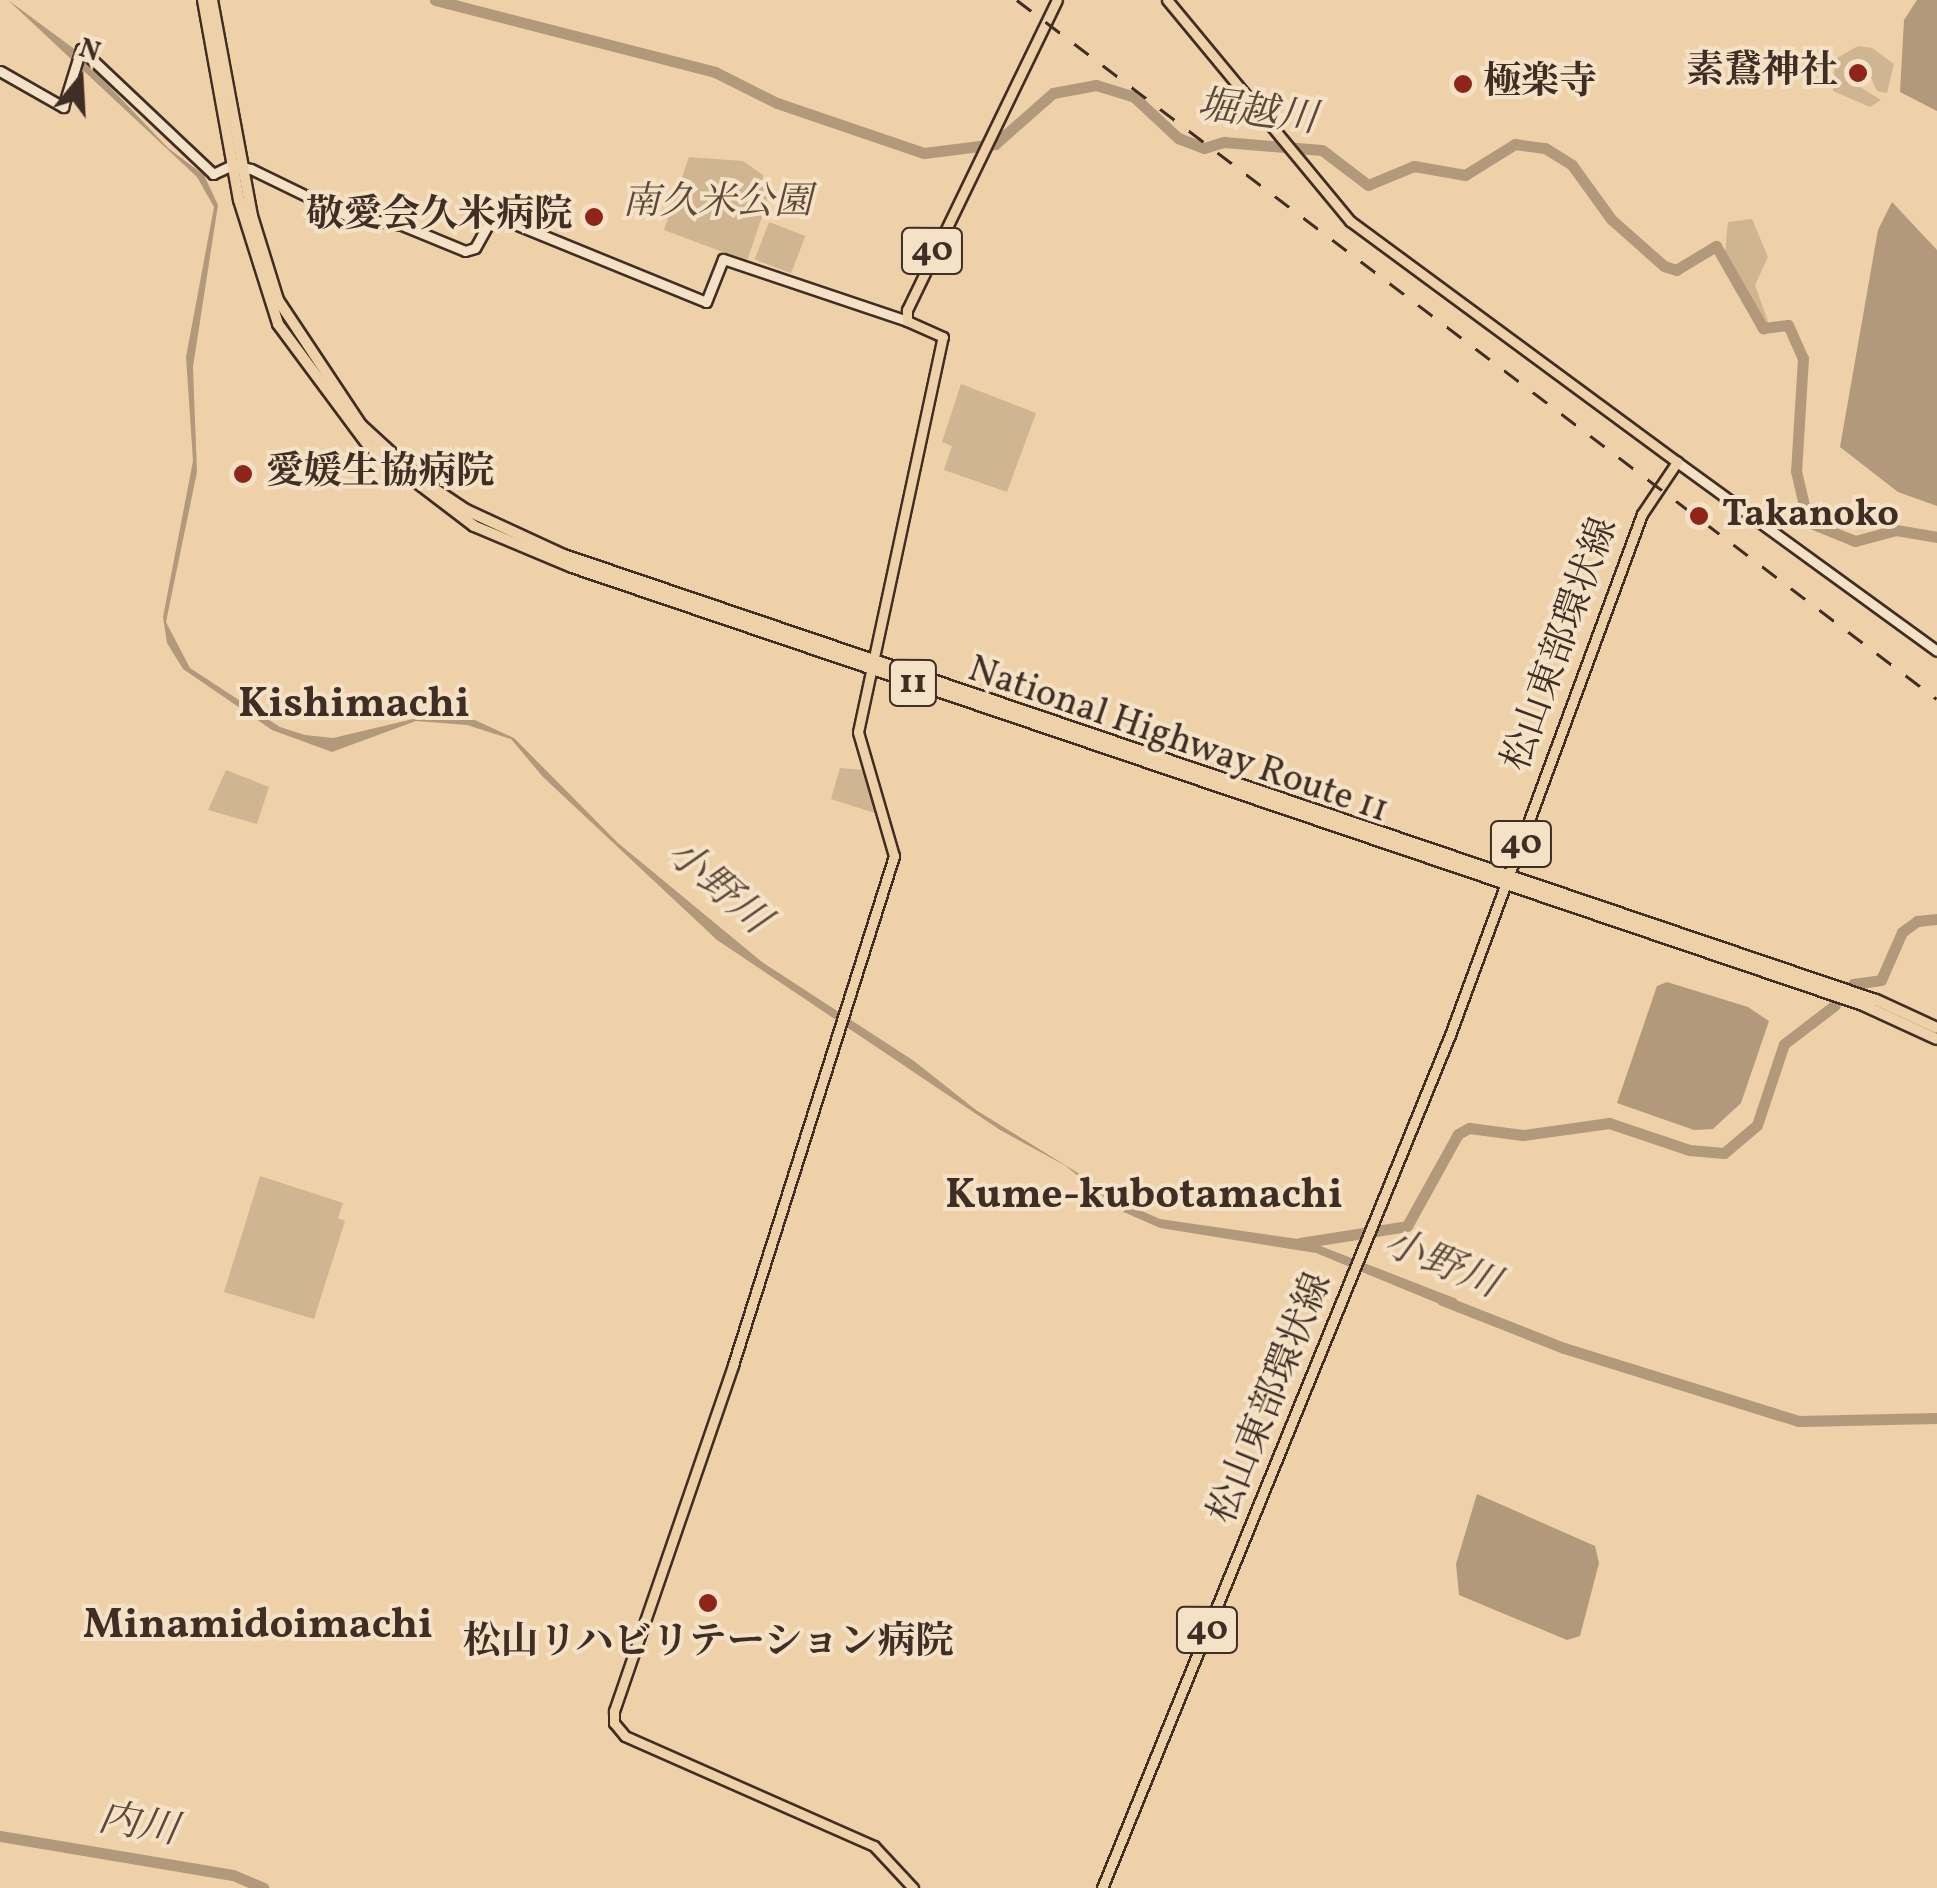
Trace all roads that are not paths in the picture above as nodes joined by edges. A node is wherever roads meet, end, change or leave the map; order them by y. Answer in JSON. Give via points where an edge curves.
{"nodes":[{"id":1,"x":203,"y":0,"type":"edge"},
{"id":2,"x":212,"y":0,"type":"edge"},
{"id":3,"x":1057,"y":0,"type":"edge"},
{"id":4,"x":1166,"y":0,"type":"edge"},
{"id":5,"x":0,"y":71,"type":"edge"},
{"id":6,"x":237,"y":166,"type":"junction"},
{"id":7,"x":907,"y":321,"type":"junction"},
{"id":8,"x":1677,"y":462,"type":"junction"},
{"id":9,"x":1937,"y":651,"type":"edge"},
{"id":10,"x":872,"y":664,"type":"junction"},
{"id":11,"x":1508,"y":880,"type":"junction"},
{"id":12,"x":1937,"y":1028,"type":"edge"},
{"id":13,"x":1937,"y":1039,"type":"edge"},
{"id":14,"x":913,"y":1888,"type":"edge"},
{"id":15,"x":1102,"y":1888,"type":"edge"}],
"edges":[{"from":1,"to":6,"type":"highway","name":"National Highway Route 11","number":"11"},
{"from":2,"to":6,"type":"highway","name":"National Highway Route 11","number":"11"},
{"from":3,"to":7,"type":"main road","number":"40","via":[[918,278]]},
{"from":4,"to":8,"type":"main road","via":[[1329,200],[1388,252]]},
{"from":5,"to":6,"type":"main road","via":[[63,107],[80,51],[213,174]]},
{"from":6,"to":7,"type":"main road","via":[[357,220],[402,225],[465,251],[475,248],[493,215],[706,302],[723,259]]},
{"from":6,"to":10,"type":"highway","name":"National Highway Route 11","number":"11","via":[[257,270],[290,347],[354,431],[414,486],[520,547]]},
{"from":7,"to":10,"type":"main road","number":"40","via":[[943,337]]},
{"from":8,"to":9,"type":"main road"},
{"from":8,"to":11,"type":"main road","name":"松山東部環状線","number":"40","via":[[1642,514]]},
{"from":10,"to":11,"type":"highway","name":"National Highway Route 11","number":"11"},
{"from":10,"to":14,"type":"main road","number":"40","via":[[858,732],[894,856],[614,1723],[625,1736],[874,1846]]},
{"from":11,"to":12,"type":"highway","name":"National Highway Route 11","number":"11","via":[[1876,1000]]},
{"from":11,"to":13,"type":"highway","name":"National Highway Route 11","number":"11","via":[[1863,1006]]},
{"from":11,"to":15,"type":"main road","name":"松山東部環状線","number":"40","via":[[1357,1271]]}]}
